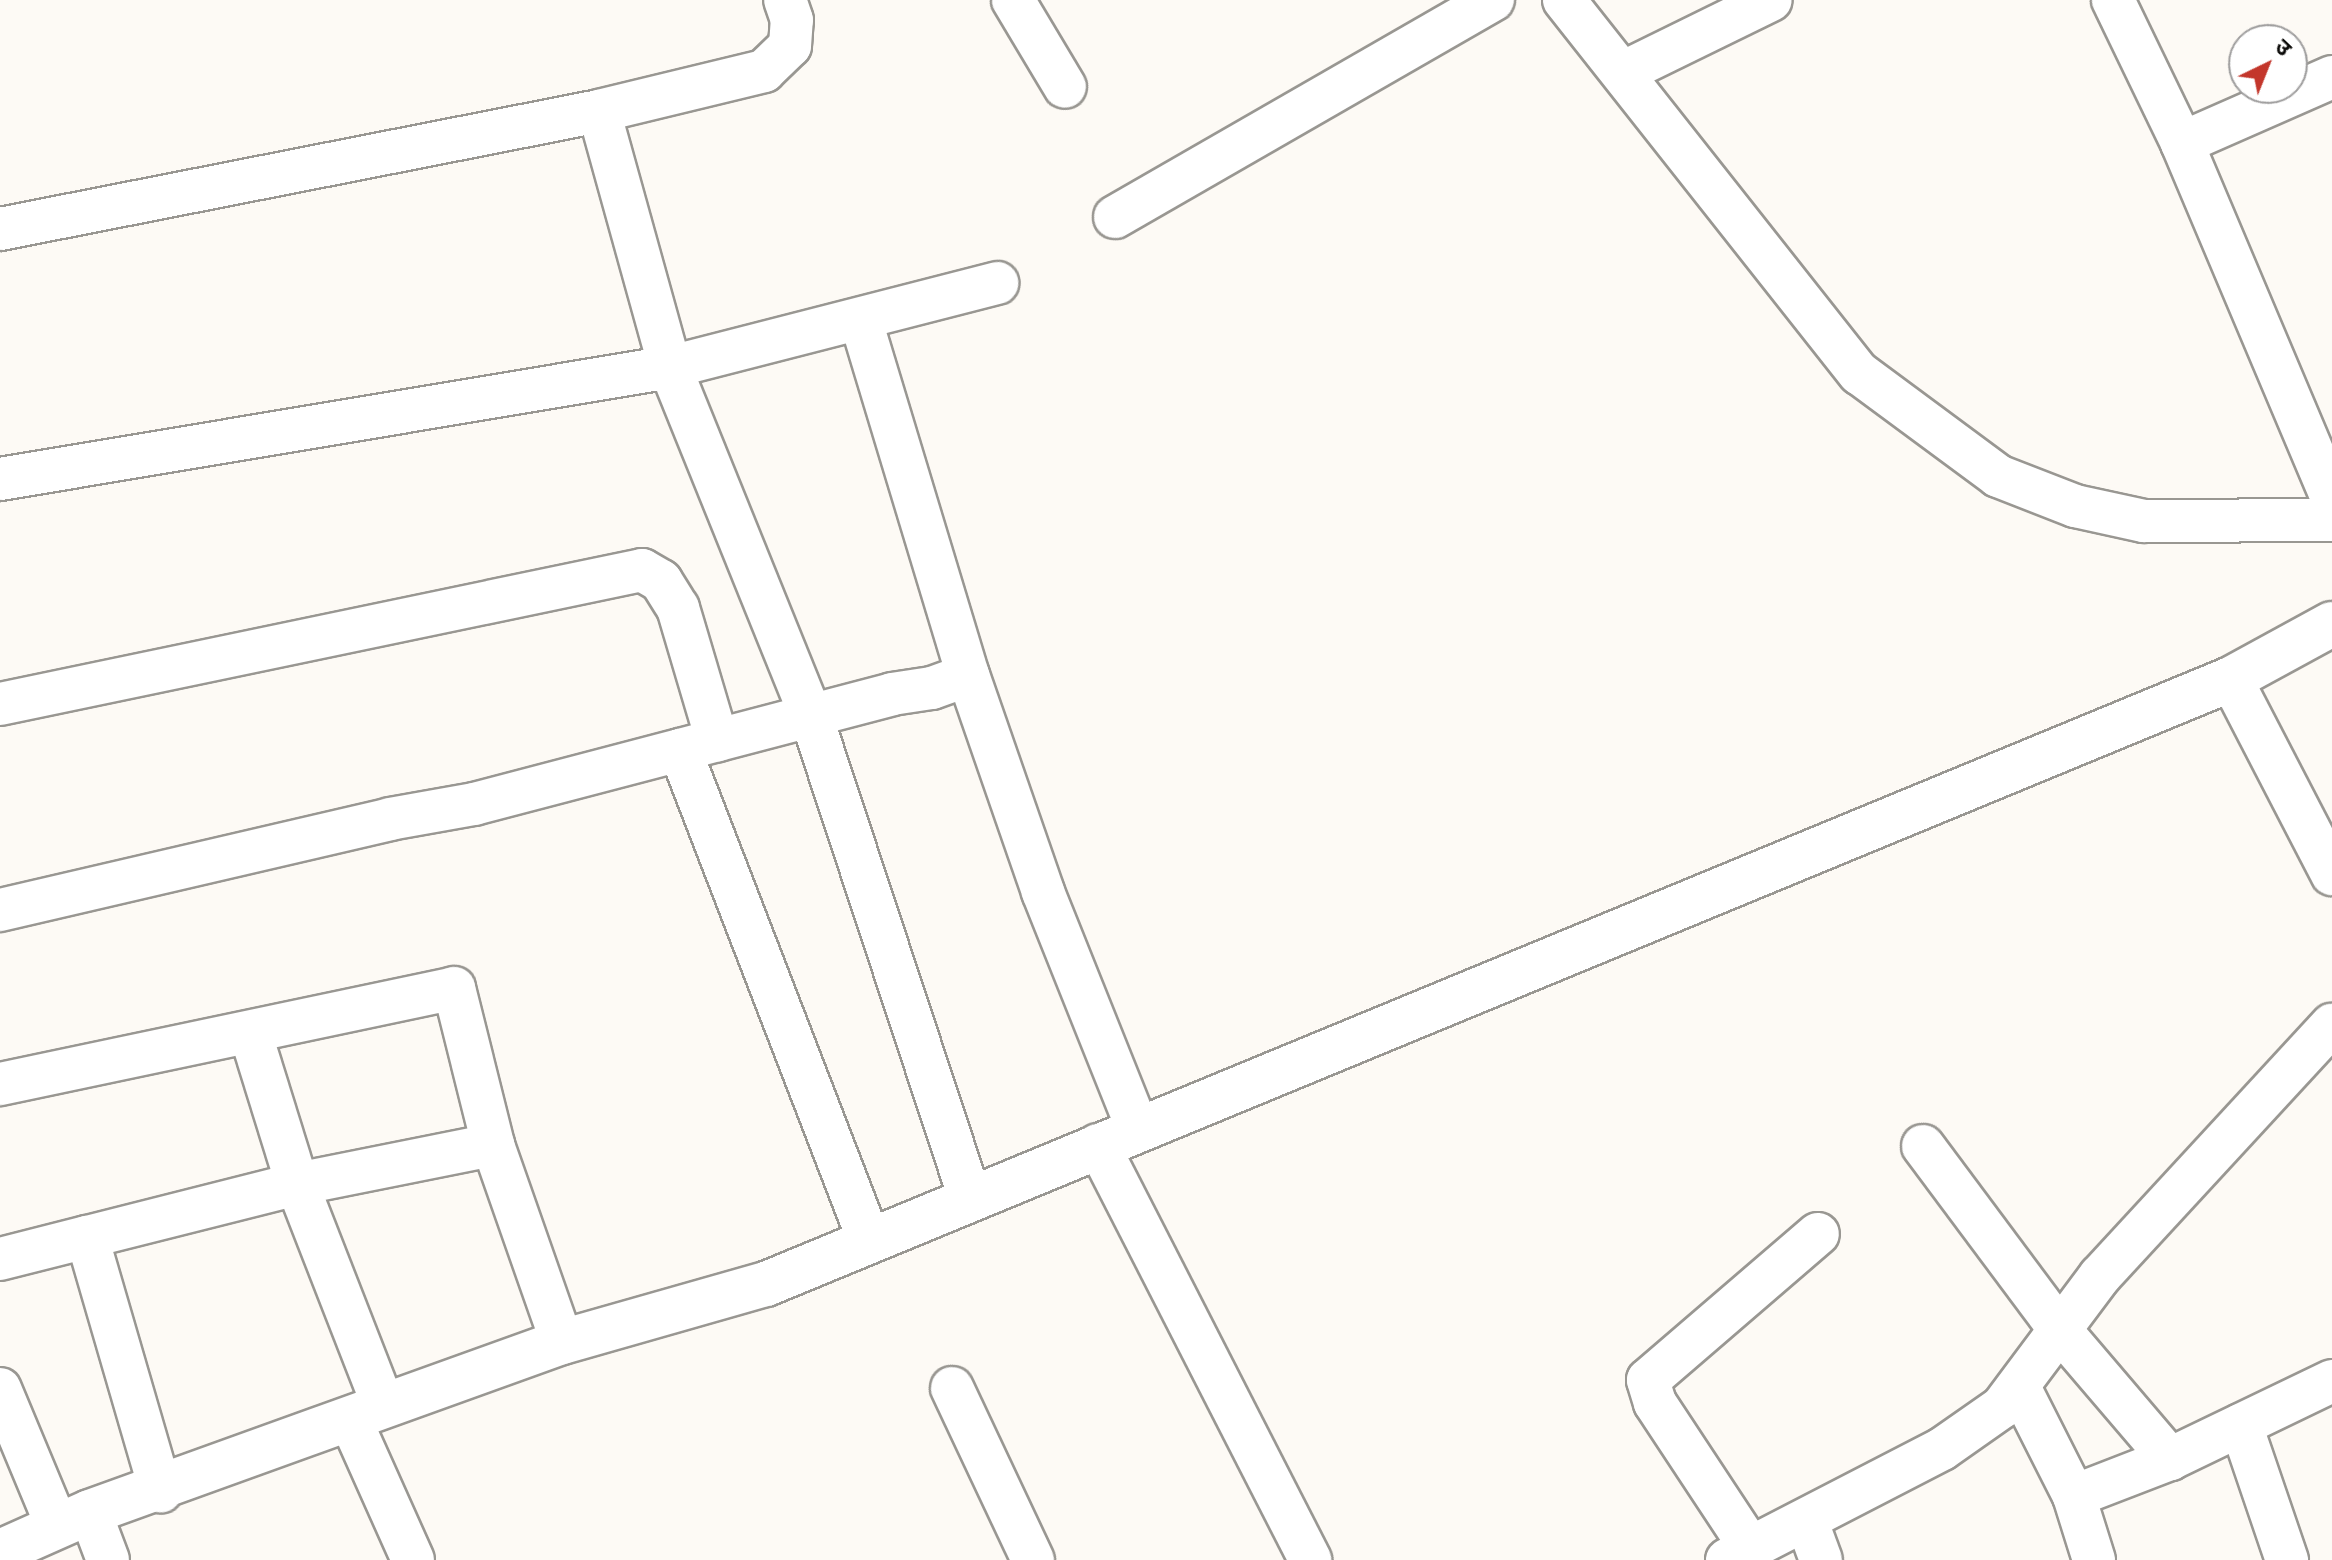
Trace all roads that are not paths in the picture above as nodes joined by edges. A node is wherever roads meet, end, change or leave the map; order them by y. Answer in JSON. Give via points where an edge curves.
{"nodes":[{"id":1,"x":785,"y":0,"type":"edge"},
{"id":2,"x":1013,"y":0,"type":"edge"},
{"id":3,"x":1493,"y":0,"type":"edge"},
{"id":4,"x":1564,"y":0,"type":"edge"},
{"id":5,"x":1771,"y":0,"type":"edge"},
{"id":6,"x":2113,"y":0,"type":"edge"},
{"id":7,"x":1626,"y":71,"type":"junction"},
{"id":8,"x":2332,"y":77,"type":"edge"},
{"id":9,"x":1065,"y":87,"type":"dead end"},
{"id":10,"x":599,"y":111,"type":"junction"},
{"id":11,"x":2182,"y":143,"type":"junction"},
{"id":12,"x":1115,"y":217,"type":"dead end"},
{"id":13,"x":0,"y":229,"type":"edge"},
{"id":14,"x":997,"y":283,"type":"dead end"},
{"id":15,"x":861,"y":321,"type":"junction"},
{"id":16,"x":670,"y":367,"type":"junction"},
{"id":17,"x":0,"y":479,"type":"edge"},
{"id":18,"x":2332,"y":498,"type":"edge"},
{"id":19,"x":2332,"y":520,"type":"edge"},
{"id":20,"x":2332,"y":624,"type":"edge"},
{"id":21,"x":968,"y":675,"type":"junction"},
{"id":22,"x":2231,"y":679,"type":"junction"},
{"id":23,"x":0,"y":704,"type":"edge"},
{"id":24,"x":811,"y":716,"type":"junction"},
{"id":25,"x":698,"y":745,"type":"junction"},
{"id":26,"x":2332,"y":874,"type":"edge"},
{"id":27,"x":0,"y":910,"type":"edge"},
{"id":28,"x":2332,"y":1025,"type":"edge"},
{"id":29,"x":251,"y":1035,"type":"junction"},
{"id":30,"x":0,"y":1084,"type":"edge"},
{"id":31,"x":1137,"y":1127,"type":"junction"},
{"id":32,"x":493,"y":1145,"type":"junction"},
{"id":33,"x":1098,"y":1145,"type":"junction"},
{"id":34,"x":1923,"y":1146,"type":"dead end"},
{"id":35,"x":297,"y":1184,"type":"junction"},
{"id":36,"x":970,"y":1198,"type":"junction"},
{"id":37,"x":1818,"y":1234,"type":"dead end"},
{"id":38,"x":87,"y":1237,"type":"junction"},
{"id":39,"x":869,"y":1240,"type":"junction"},
{"id":40,"x":0,"y":1259,"type":"edge"},
{"id":41,"x":2060,"y":1330,"type":"junction"},
{"id":42,"x":562,"y":1342,"type":"junction"},
{"id":43,"x":2332,"y":1381,"type":"edge"},
{"id":44,"x":2019,"y":1387,"type":"junction"},
{"id":45,"x":952,"y":1388,"type":"dead end"},
{"id":46,"x":0,"y":1389,"type":"edge"},
{"id":47,"x":366,"y":1412,"type":"junction"},
{"id":48,"x":2241,"y":1425,"type":"junction"},
{"id":49,"x":2170,"y":1459,"type":"junction"},
{"id":50,"x":161,"y":1491,"type":"junction"},
{"id":51,"x":2074,"y":1496,"type":"junction"},
{"id":52,"x":73,"y":1519,"type":"junction"},
{"id":53,"x":1814,"y":1541,"type":"edge"},
{"id":54,"x":0,"y":1552,"type":"edge"},
{"id":55,"x":1738,"y":1554,"type":"edge"},
{"id":56,"x":108,"y":1560,"type":"edge"},
{"id":57,"x":413,"y":1560,"type":"edge"},
{"id":58,"x":1033,"y":1560,"type":"edge"},
{"id":59,"x":1310,"y":1560,"type":"edge"},
{"id":60,"x":2094,"y":1560,"type":"edge"},
{"id":61,"x":2287,"y":1560,"type":"edge"}],
"edges":[{"from":1,"to":10,"type":"street","via":[[792,20],[790,46],[764,71]]},
{"from":2,"to":9,"type":"street"},
{"from":3,"to":12,"type":"street"},
{"from":4,"to":7,"type":"street"},
{"from":5,"to":7,"type":"street"},
{"from":6,"to":11,"type":"street"},
{"from":7,"to":19,"type":"street","via":[[1859,373],[1998,476],[2075,506],[2144,521]]},
{"from":8,"to":11,"type":"street"},
{"from":10,"to":13,"type":"street"},
{"from":10,"to":16,"type":"street"},
{"from":11,"to":18,"type":"street"},
{"from":14,"to":15,"type":"street"},
{"from":15,"to":16,"type":"street"},
{"from":15,"to":21,"type":"street"},
{"from":16,"to":17,"type":"street"},
{"from":16,"to":24,"type":"street"},
{"from":20,"to":22,"type":"street"},
{"from":21,"to":24,"type":"street"},
{"from":21,"to":31,"type":"street","via":[[1043,892]]},
{"from":22,"to":26,"type":"street"},
{"from":22,"to":31,"type":"street"},
{"from":23,"to":25,"type":"street","via":[[642,570],[661,581],[678,608]]},
{"from":24,"to":25,"type":"street"},
{"from":24,"to":36,"type":"street"},
{"from":25,"to":27,"type":"street","via":[[474,804]]},
{"from":25,"to":39,"type":"street"},
{"from":28,"to":41,"type":"street","via":[[2100,1276]]},
{"from":29,"to":30,"type":"street"},
{"from":29,"to":32,"type":"street","via":[[454,988]]},
{"from":29,"to":35,"type":"street"},
{"from":31,"to":33,"type":"street"},
{"from":32,"to":35,"type":"street"},
{"from":32,"to":42,"type":"street"},
{"from":33,"to":36,"type":"street"},
{"from":33,"to":59,"type":"street"},
{"from":34,"to":41,"type":"street"},
{"from":35,"to":38,"type":"street"},
{"from":35,"to":47,"type":"street"},
{"from":36,"to":39,"type":"street"},
{"from":37,"to":55,"type":"street","via":[[1648,1380],[1655,1403]]},
{"from":38,"to":40,"type":"street"},
{"from":38,"to":50,"type":"street"},
{"from":39,"to":42,"type":"street","via":[[710,1304]]},
{"from":41,"to":44,"type":"street"},
{"from":41,"to":49,"type":"street"},
{"from":42,"to":47,"type":"street"},
{"from":43,"to":48,"type":"street"},
{"from":44,"to":51,"type":"street"},
{"from":44,"to":53,"type":"street","via":[[2002,1407]]},
{"from":45,"to":58,"type":"street"},
{"from":46,"to":52,"type":"street"},
{"from":47,"to":50,"type":"street"},
{"from":47,"to":57,"type":"street"},
{"from":48,"to":49,"type":"street"},
{"from":48,"to":61,"type":"street"},
{"from":49,"to":51,"type":"street"},
{"from":50,"to":52,"type":"street"},
{"from":51,"to":60,"type":"street"},
{"from":52,"to":54,"type":"street"},
{"from":52,"to":56,"type":"street"},
{"from":53,"to":55,"type":"street"}]}
